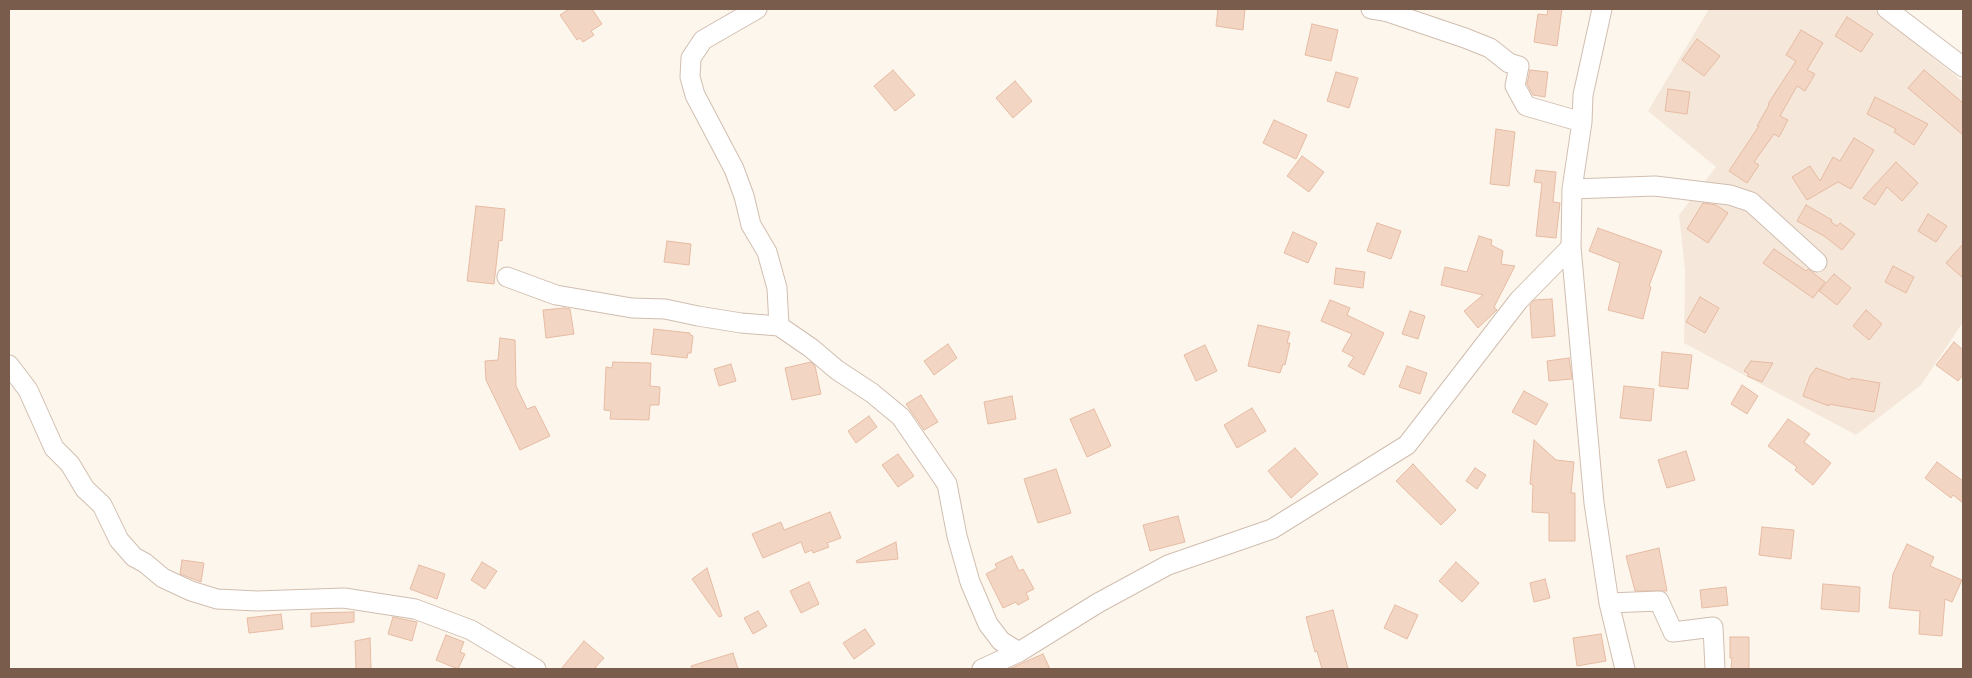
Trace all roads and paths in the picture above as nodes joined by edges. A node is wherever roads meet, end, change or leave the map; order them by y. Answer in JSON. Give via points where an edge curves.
{"nodes":[{"id":1,"x":757,"y":9,"type":"edge"},
{"id":2,"x":1372,"y":9,"type":"edge"},
{"id":3,"x":1602,"y":9,"type":"edge"},
{"id":4,"x":1887,"y":9,"type":"edge"},
{"id":5,"x":1963,"y":67,"type":"edge"},
{"id":6,"x":1582,"y":122,"type":"junction"},
{"id":7,"x":1572,"y":189,"type":"junction"},
{"id":8,"x":1571,"y":247,"type":"junction"},
{"id":9,"x":1817,"y":262,"type":"dead end"},
{"id":10,"x":507,"y":277,"type":"dead end"},
{"id":11,"x":779,"y":326,"type":"junction"},
{"id":12,"x":9,"y":365,"type":"edge"},
{"id":13,"x":1609,"y":603,"type":"junction"},
{"id":14,"x":1019,"y":652,"type":"junction"},
{"id":15,"x":536,"y":669,"type":"edge"},
{"id":16,"x":982,"y":669,"type":"edge"},
{"id":17,"x":1625,"y":669,"type":"edge"},
{"id":18,"x":1716,"y":669,"type":"edge"}],
"edges":[{"from":1,"to":11,"type":"street","via":[[704,40],[691,58],[690,77],[695,95],[734,169],[751,225],[767,252],[777,288]]},
{"from":2,"to":6,"type":"street","via":[[1490,48],[1509,63],[1519,66],[1515,86],[1526,106]]},
{"from":3,"to":6,"type":"street","via":[[1583,95]]},
{"from":4,"to":5,"type":"street"},
{"from":6,"to":7,"type":"street"},
{"from":7,"to":8,"type":"street"},
{"from":7,"to":9,"type":"street","via":[[1655,186],[1730,195],[1751,202]]},
{"from":8,"to":13,"type":"street","via":[[1594,504]]},
{"from":8,"to":14,"type":"street","via":[[1519,300],[1407,446],[1272,529],[1168,565]]},
{"from":10,"to":11,"type":"street","via":[[556,295]]},
{"from":11,"to":14,"type":"street","via":[[872,392],[901,417],[947,484],[970,582],[988,624],[1001,641]]},
{"from":12,"to":15,"type":"street","via":[[28,390],[54,448],[70,464],[85,489],[102,505],[119,540],[134,557],[163,578],[217,599],[257,602],[344,598],[414,608],[471,630]]},
{"from":13,"to":17,"type":"street"},
{"from":13,"to":18,"type":"street","via":[[1659,601],[1672,632],[1713,627]]},
{"from":14,"to":16,"type":"street"}]}
